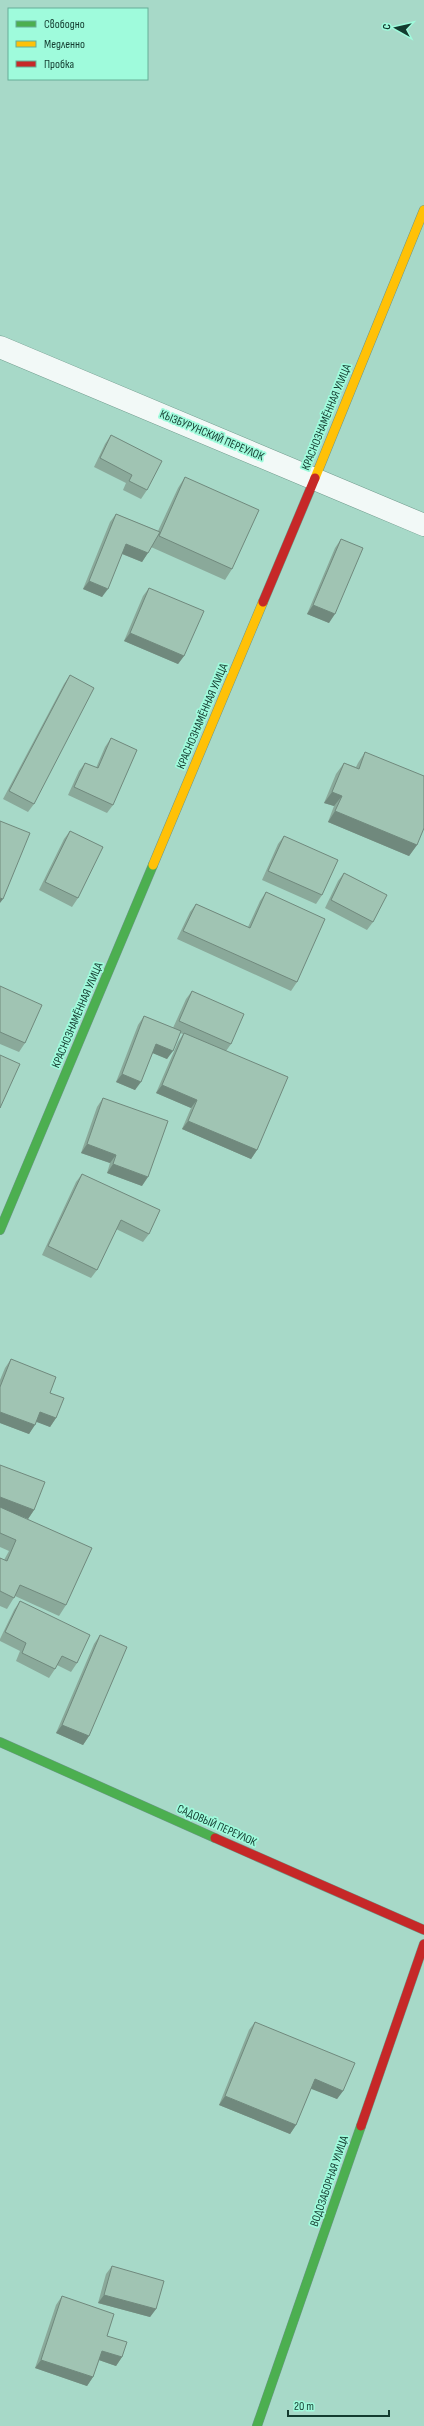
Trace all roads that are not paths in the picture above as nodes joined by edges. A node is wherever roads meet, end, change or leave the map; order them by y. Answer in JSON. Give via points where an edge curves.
{"nodes":[{"id":1,"x":424,"y":210,"type":"edge"},
{"id":2,"x":0,"y":347,"type":"edge"},
{"id":3,"x":315,"y":478,"type":"junction"},
{"id":4,"x":424,"y":525,"type":"edge"},
{"id":5,"x":0,"y":1230,"type":"edge"},
{"id":6,"x":0,"y":1742,"type":"edge"},
{"id":7,"x":424,"y":1930,"type":"edge"},
{"id":8,"x":424,"y":1944,"type":"edge"},
{"id":9,"x":257,"y":2426,"type":"edge"}],
"edges":[{"from":1,"to":3,"type":"street","name":"КРАСНОЗНАМЁННАЯ УЛИЦА"},
{"from":2,"to":3,"type":"street","name":"КЫЗБУРУНСКИЙ ПЕРЕУЛОК"},
{"from":3,"to":4,"type":"street","name":"КЫЗБУРУНСКИЙ ПЕРЕУЛОК"},
{"from":3,"to":5,"type":"street","name":"КРАСНОЗНАМЁННАЯ УЛИЦА"},
{"from":6,"to":7,"type":"street","name":"САДОВЫЙ ПЕРЕУЛОК"},
{"from":8,"to":9,"type":"street","name":"ВОДОЗАБОРНАЯ УЛИЦА"}]}
